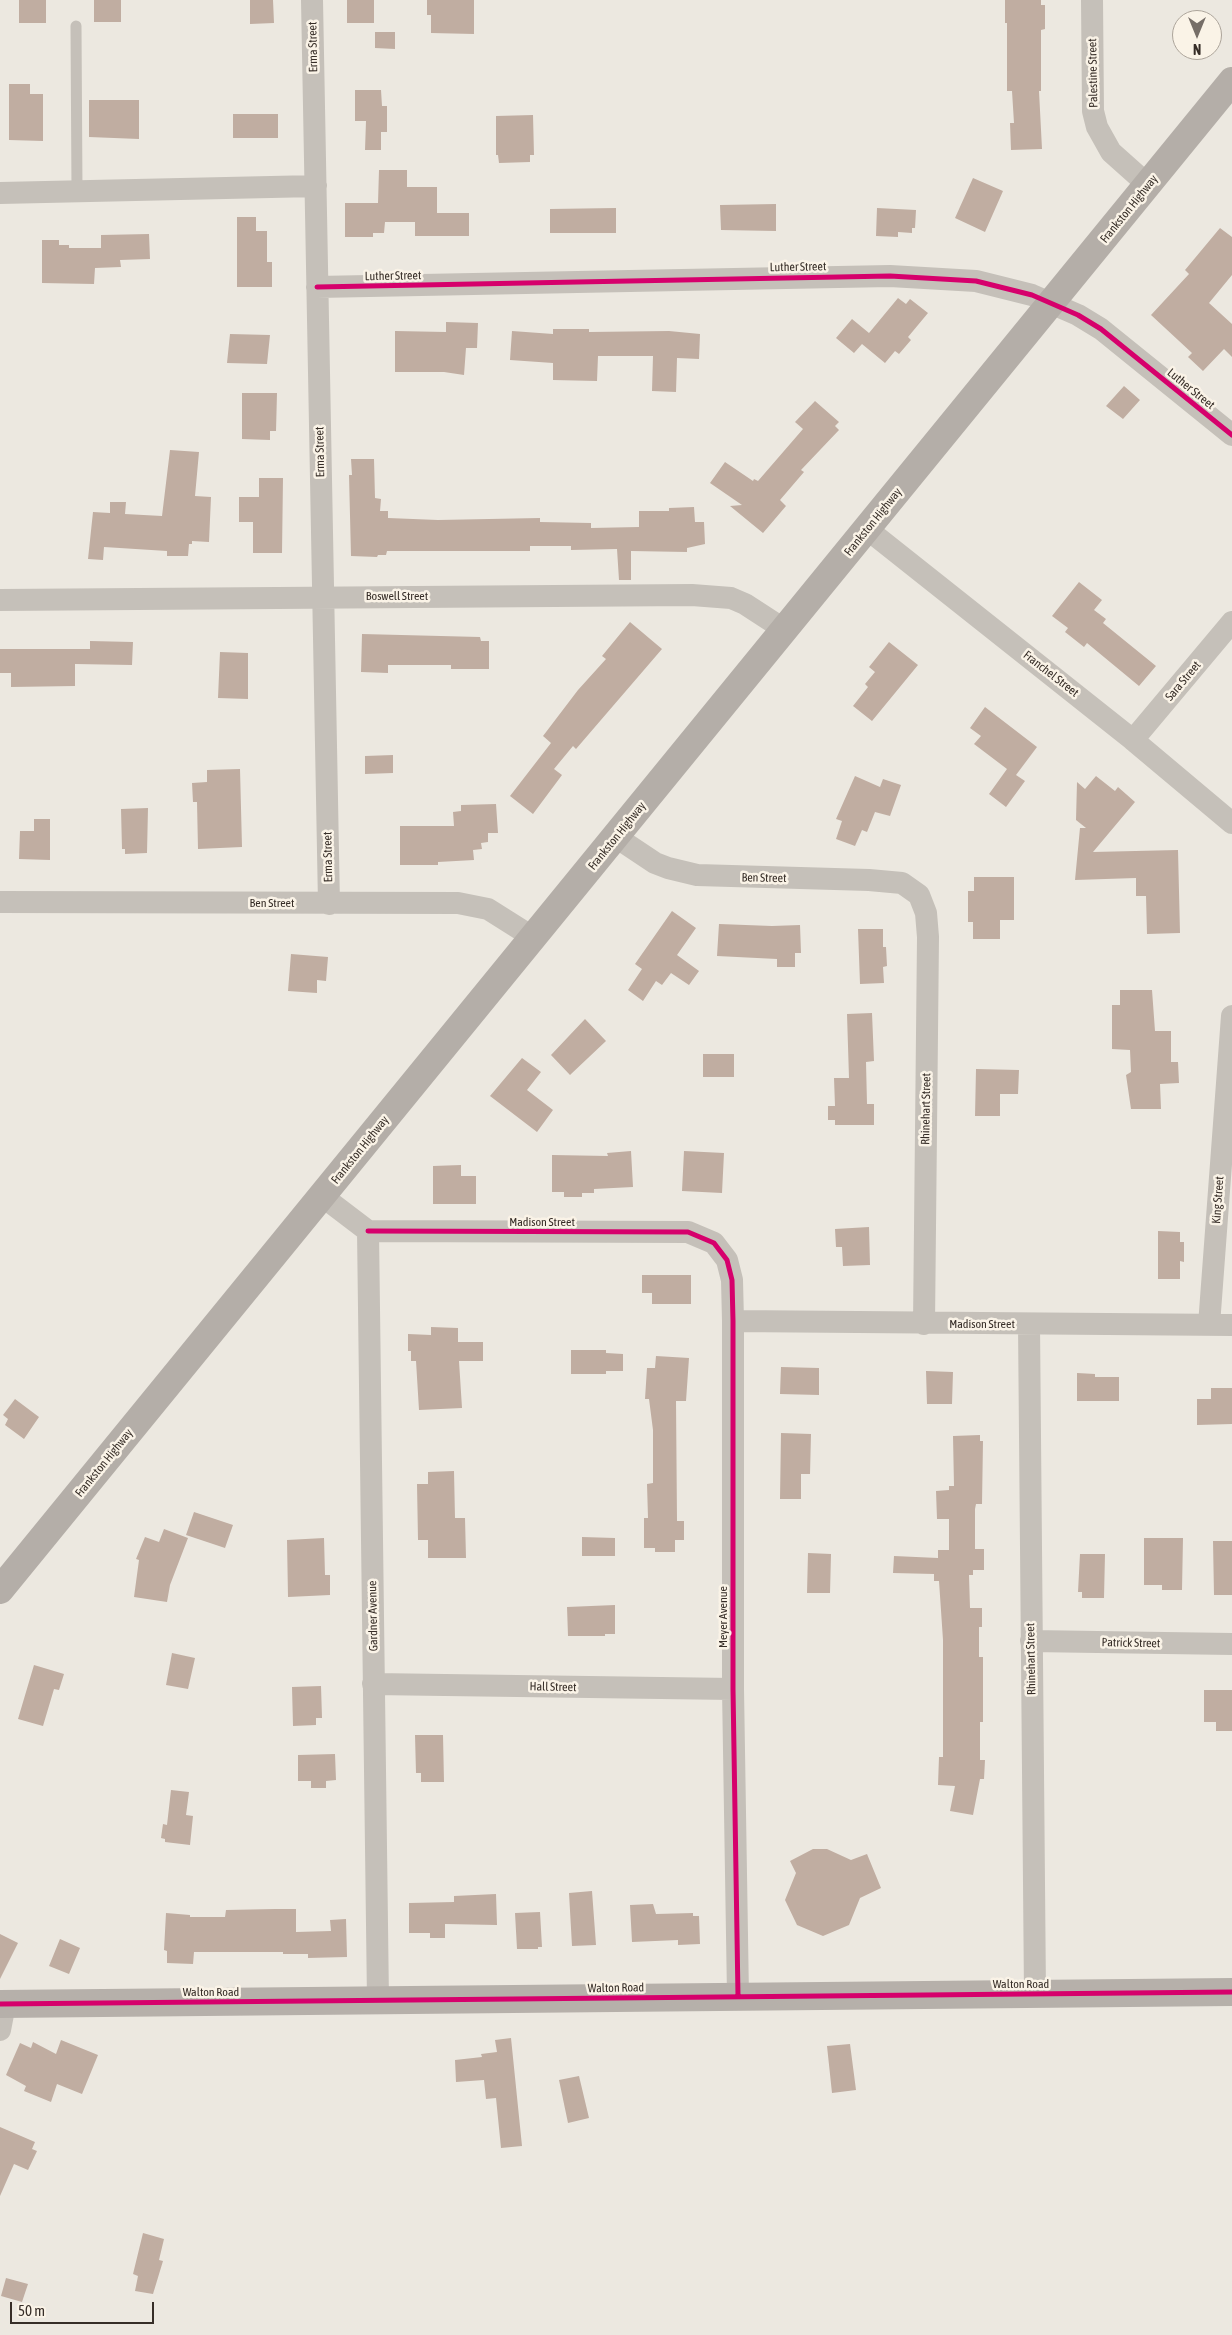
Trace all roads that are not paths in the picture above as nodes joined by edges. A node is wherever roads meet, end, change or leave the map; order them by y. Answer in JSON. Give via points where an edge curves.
{"nodes":[{"id":1,"x":312,"y":0,"type":"edge"},
{"id":2,"x":1092,"y":0,"type":"edge"},
{"id":3,"x":76,"y":26,"type":"dead end"},
{"id":4,"x":1232,"y":81,"type":"edge"},
{"id":5,"x":1148,"y":185,"type":"junction"},
{"id":6,"x":316,"y":186,"type":"junction"},
{"id":7,"x":77,"y":192,"type":"junction"},
{"id":8,"x":0,"y":193,"type":"edge"},
{"id":9,"x":318,"y":287,"type":"junction"},
{"id":10,"x":1052,"y":303,"type":"junction"},
{"id":11,"x":1232,"y":435,"type":"edge"},
{"id":12,"x":867,"y":529,"type":"junction"},
{"id":13,"x":323,"y":596,"type":"junction"},
{"id":14,"x":0,"y":600,"type":"edge"},
{"id":15,"x":1232,"y":622,"type":"edge"},
{"id":16,"x":785,"y":630,"type":"junction"},
{"id":17,"x":1133,"y":740,"type":"junction"},
{"id":18,"x":1232,"y":823,"type":"edge"},
{"id":19,"x":616,"y":837,"type":"junction"},
{"id":20,"x":919,"y":895,"type":"joint"},
{"id":21,"x":0,"y":902,"type":"edge"},
{"id":22,"x":329,"y":904,"type":"junction"},
{"id":23,"x":534,"y":938,"type":"junction"},
{"id":24,"x":1232,"y":1016,"type":"edge"},
{"id":25,"x":322,"y":1196,"type":"junction"},
{"id":26,"x":368,"y":1231,"type":"junction"},
{"id":27,"x":714,"y":1243,"type":"joint"},
{"id":28,"x":733,"y":1321,"type":"junction"},
{"id":29,"x":924,"y":1324,"type":"junction"},
{"id":30,"x":1029,"y":1324,"type":"junction"},
{"id":31,"x":1209,"y":1325,"type":"junction"},
{"id":32,"x":1232,"y":1325,"type":"edge"},
{"id":33,"x":0,"y":1590,"type":"edge"},
{"id":34,"x":1031,"y":1641,"type":"junction"},
{"id":35,"x":1232,"y":1644,"type":"edge"},
{"id":36,"x":373,"y":1684,"type":"junction"},
{"id":37,"x":733,"y":1689,"type":"junction"},
{"id":38,"x":1232,"y":1992,"type":"edge"},
{"id":39,"x":1035,"y":1994,"type":"junction"},
{"id":40,"x":738,"y":1996,"type":"junction"},
{"id":41,"x":378,"y":2001,"type":"junction"},
{"id":42,"x":3,"y":2004,"type":"edge"},
{"id":43,"x":0,"y":2030,"type":"edge"}],
"edges":[{"from":1,"to":6,"type":"street","name":"Erma Street"},
{"from":2,"to":5,"type":"street","name":"Palestine Street","via":[[1097,127],[1111,152]]},
{"from":3,"to":7,"type":"lane"},
{"from":4,"to":5,"type":"main road","name":"Frankston Highway"},
{"from":5,"to":10,"type":"main road","name":"Frankston Highway"},
{"from":6,"to":7,"type":"street"},
{"from":6,"to":9,"type":"street","name":"Erma Street"},
{"from":7,"to":8,"type":"street"},
{"from":9,"to":10,"type":"street","name":"Luther Street","via":[[923,276],[976,281]]},
{"from":9,"to":13,"type":"street","name":"Erma Street"},
{"from":10,"to":11,"type":"street","name":"Luther Street","via":[[1100,329]]},
{"from":10,"to":12,"type":"main road","name":"Frankston Highway"},
{"from":12,"to":16,"type":"main road","name":"Frankston Highway"},
{"from":12,"to":17,"type":"street","name":"Franchel Street"},
{"from":13,"to":14,"type":"street","name":"Boswell Street"},
{"from":13,"to":16,"type":"street","name":"Boswell Street","via":[[716,596],[745,604]]},
{"from":13,"to":22,"type":"street","name":"Erma Street"},
{"from":15,"to":17,"type":"street","name":"Sara Street"},
{"from":16,"to":19,"type":"main road","name":"Frankston Highway"},
{"from":17,"to":18,"type":"street","name":"Franchel Street"},
{"from":19,"to":20,"type":"street","name":"Ben Street","via":[[655,863],[697,876],[869,880],[902,884]]},
{"from":19,"to":23,"type":"main road","name":"Frankston Highway"},
{"from":20,"to":29,"type":"street","name":"Rhinehart Street","via":[[926,914],[928,936]]},
{"from":21,"to":22,"type":"street","name":"Ben Street"},
{"from":22,"to":23,"type":"street","name":"Ben Street","via":[[474,905],[499,915]]},
{"from":23,"to":25,"type":"main road","name":"Frankston Highway"},
{"from":24,"to":31,"type":"street","name":"King Street"},
{"from":25,"to":26,"type":"street"},
{"from":25,"to":33,"type":"main road","name":"Frankston Highway"},
{"from":26,"to":27,"type":"street","name":"Madison Street","via":[[688,1232]]},
{"from":26,"to":36,"type":"street","name":"Gardner Avenue"},
{"from":27,"to":28,"type":"street","name":"Meyer Avenue","via":[[727,1260],[732,1280]]},
{"from":28,"to":29,"type":"street","name":"Madison Street"},
{"from":28,"to":37,"type":"street","name":"Meyer Avenue"},
{"from":29,"to":30,"type":"street","name":"Madison Street"},
{"from":30,"to":31,"type":"street","name":"Madison Street"},
{"from":30,"to":34,"type":"street","name":"Rhinehart Street"},
{"from":31,"to":32,"type":"street","name":"Madison Street"},
{"from":34,"to":35,"type":"street","name":"Patrick Street"},
{"from":34,"to":39,"type":"street","name":"Rhinehart Street"},
{"from":36,"to":37,"type":"street","name":"Hall Street"},
{"from":36,"to":41,"type":"street","name":"Gardner Avenue"},
{"from":37,"to":40,"type":"street","name":"Meyer Avenue"},
{"from":38,"to":39,"type":"street","name":"Walton Road"},
{"from":39,"to":40,"type":"street","name":"Walton Road"},
{"from":40,"to":41,"type":"street","name":"Walton Road"},
{"from":41,"to":42,"type":"street","name":"Walton Road"},
{"from":42,"to":43,"type":"street"}]}
